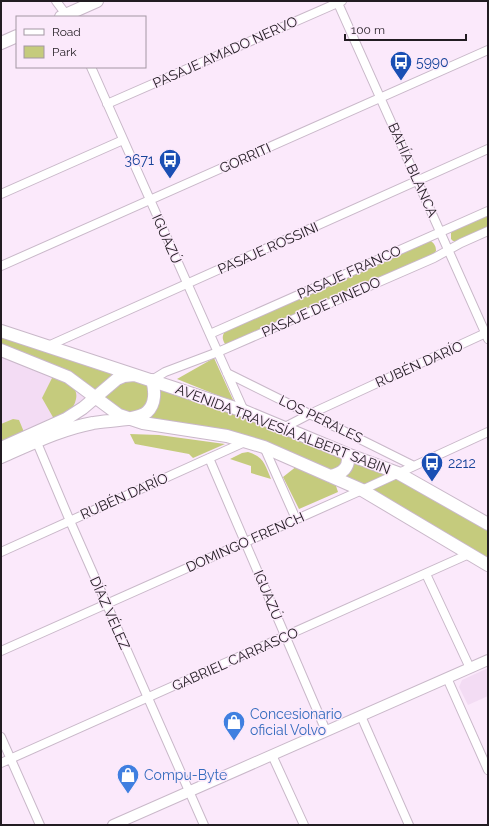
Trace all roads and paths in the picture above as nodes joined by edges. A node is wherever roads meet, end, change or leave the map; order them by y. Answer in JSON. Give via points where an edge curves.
{"nodes":[{"id":1,"x":56,"y":1,"type":"edge"},
{"id":2,"x":97,"y":1,"type":"edge"},
{"id":3,"x":339,"y":2,"type":"edge"},
{"id":4,"x":65,"y":16,"type":"edge"},
{"id":5,"x":16,"y":36,"type":"edge"},
{"id":6,"x":1,"y":43,"type":"edge"},
{"id":7,"x":488,"y":50,"type":"edge"},
{"id":8,"x":91,"y":68,"type":"edge"},
{"id":9,"x":380,"y":97,"type":"junction"},
{"id":10,"x":107,"y":104,"type":"junction"},
{"id":11,"x":123,"y":140,"type":"junction"},
{"id":12,"x":488,"y":149,"type":"edge"},
{"id":13,"x":418,"y":181,"type":"junction"},
{"id":14,"x":1,"y":194,"type":"edge"},
{"id":15,"x":150,"y":201,"type":"junction"},
{"id":16,"x":488,"y":211,"type":"edge"},
{"id":17,"x":488,"y":231,"type":"edge"},
{"id":18,"x":440,"y":232,"type":"junction"},
{"id":19,"x":448,"y":250,"type":"junction"},
{"id":20,"x":1,"y":266,"type":"edge"},
{"id":21,"x":187,"y":284,"type":"junction"},
{"id":22,"x":1,"y":331,"type":"edge"},
{"id":23,"x":210,"y":334,"type":"junction"},
{"id":24,"x":487,"y":335,"type":"edge"},
{"id":25,"x":48,"y":346,"type":"junction"},
{"id":26,"x":1,"y":350,"type":"edge"},
{"id":27,"x":218,"y":352,"type":"junction"},
{"id":28,"x":227,"y":373,"type":"junction"},
{"id":29,"x":137,"y":376,"type":"junction"},
{"id":30,"x":152,"y":380,"type":"junction"},
{"id":31,"x":112,"y":383,"type":"junction"},
{"id":32,"x":95,"y":397,"type":"junction"},
{"id":33,"x":112,"y":410,"type":"junction"},
{"id":34,"x":244,"y":411,"type":"junction"},
{"id":35,"x":310,"y":414,"type":"junction"},
{"id":36,"x":127,"y":418,"type":"junction"},
{"id":37,"x":285,"y":427,"type":"junction"},
{"id":38,"x":488,"y":432,"type":"edge"},
{"id":39,"x":35,"y":438,"type":"junction"},
{"id":40,"x":248,"y":441,"type":"junction"},
{"id":41,"x":264,"y":447,"type":"junction"},
{"id":42,"x":1,"y":448,"type":"edge"},
{"id":43,"x":347,"y":454,"type":"junction"},
{"id":44,"x":1,"y":458,"type":"edge"},
{"id":45,"x":209,"y":458,"type":"junction"},
{"id":46,"x":414,"y":466,"type":"junction"},
{"id":47,"x":398,"y":473,"type":"junction"},
{"id":48,"x":330,"y":476,"type":"junction"},
{"id":49,"x":362,"y":490,"type":"junction"},
{"id":50,"x":296,"y":519,"type":"junction"},
{"id":51,"x":70,"y":521,"type":"junction"},
{"id":52,"x":488,"y":524,"type":"edge"},
{"id":53,"x":245,"y":542,"type":"junction"},
{"id":54,"x":1,"y":552,"type":"edge"},
{"id":55,"x":469,"y":554,"type":"junction"},
{"id":56,"x":488,"y":565,"type":"edge"},
{"id":57,"x":426,"y":574,"type":"junction"},
{"id":58,"x":106,"y":604,"type":"junction"},
{"id":59,"x":286,"y":637,"type":"junction"},
{"id":60,"x":1,"y":651,"type":"edge"},
{"id":61,"x":488,"y":660,"type":"edge"},
{"id":62,"x":470,"y":668,"type":"junction"},
{"id":63,"x":447,"y":678,"type":"junction"},
{"id":64,"x":148,"y":698,"type":"junction"},
{"id":65,"x":361,"y":716,"type":"junction"},
{"id":66,"x":326,"y":731,"type":"junction"},
{"id":67,"x":1,"y":737,"type":"edge"},
{"id":68,"x":272,"y":755,"type":"junction"},
{"id":69,"x":11,"y":759,"type":"junction"},
{"id":70,"x":1,"y":763,"type":"edge"},
{"id":71,"x":488,"y":770,"type":"edge"},
{"id":72,"x":189,"y":791,"type":"junction"},
{"id":73,"x":40,"y":825,"type":"edge"},
{"id":74,"x":113,"y":825,"type":"edge"},
{"id":75,"x":204,"y":825,"type":"edge"},
{"id":76,"x":304,"y":825,"type":"edge"},
{"id":77,"x":409,"y":825,"type":"edge"}],
"edges":[{"from":1,"to":4,"type":"street"},
{"from":2,"to":4,"type":"main road"},
{"from":3,"to":9,"type":"street","name":"BAHÍA BLANCA"},
{"from":3,"to":10,"type":"street","name":"PASAJE AMADO NERVO"},
{"from":5,"to":6,"type":"main road"},
{"from":7,"to":9,"type":"street","name":"GORRITI"},
{"from":8,"to":10,"type":"street","name":"IGUAZÚ"},
{"from":9,"to":13,"type":"street","name":"BAHÍA BLANCA"},
{"from":9,"to":15,"type":"street","name":"GORRITI"},
{"from":10,"to":11,"type":"street","name":"IGUAZÚ"},
{"from":11,"to":14,"type":"street"},
{"from":11,"to":15,"type":"street","name":"IGUAZÚ"},
{"from":12,"to":13,"type":"street","name":"PASAJE ROSSINI"},
{"from":13,"to":18,"type":"street","name":"BAHÍA BLANCA"},
{"from":13,"to":21,"type":"street","name":"PASAJE ROSSINI"},
{"from":15,"to":20,"type":"street","name":"GORRITI"},
{"from":15,"to":21,"type":"street","name":"IGUAZÚ"},
{"from":16,"to":18,"type":"street","name":"PASAJE FRANCO"},
{"from":17,"to":19,"type":"street","name":"PASAJE DE PINEDO"},
{"from":18,"to":19,"type":"street","name":"BAHÍA BLANCA"},
{"from":18,"to":23,"type":"street","name":"PASAJE FRANCO"},
{"from":19,"to":24,"type":"street","name":"BAHÍA BLANCA"},
{"from":19,"to":27,"type":"street","name":"PASAJE DE PINEDO"},
{"from":21,"to":23,"type":"street","name":"IGUAZÚ"},
{"from":21,"to":25,"type":"street","name":"PASAJE ROSSINI"},
{"from":22,"to":25,"type":"main road","name":"AVENIDA TRAVESÍA ALBERT SABIN"},
{"from":23,"to":27,"type":"street","name":"IGUAZÚ"},
{"from":24,"to":35,"type":"street","name":"RUBÉN DARÍO"},
{"from":25,"to":29,"type":"main road","name":"AVENIDA TRAVESÍA ALBERT SABIN"},
{"from":26,"to":32,"type":"main road","name":"AVENIDA TRAVESÍA ALBERT SABIN","via":[[68,377]]},
{"from":27,"to":28,"type":"street","name":"IGUAZÚ"},
{"from":27,"to":30,"type":"street","name":"PASAJE DE PINEDO","via":[[165,372]]},
{"from":28,"to":34,"type":"street","name":"IGUAZÚ"},
{"from":28,"to":35,"type":"street","name":"LOS PERALES"},
{"from":29,"to":30,"type":"main road","name":"AVENIDA TRAVESÍA ALBERT SABIN"},
{"from":29,"to":31,"type":"main road","via":[[124,376]]},
{"from":30,"to":34,"type":"main road","name":"AVENIDA TRAVESÍA ALBERT SABIN"},
{"from":30,"to":36,"type":"main road","via":[[154,398],[148,412]]},
{"from":31,"to":32,"type":"main road"},
{"from":31,"to":33,"type":"main road","via":[[108,397]]},
{"from":32,"to":33,"type":"main road","name":"AVENIDA TRAVESÍA ALBERT SABIN"},
{"from":32,"to":39,"type":"main road","via":[[83,408]]},
{"from":33,"to":36,"type":"main road","name":"AVENIDA TRAVESÍA ALBERT SABIN"},
{"from":34,"to":37,"type":"main road","name":"AVENIDA TRAVESÍA ALBERT SABIN"},
{"from":35,"to":37,"type":"street","name":"RUBÉN DARÍO"},
{"from":35,"to":46,"type":"street","name":"LOS PERALES"},
{"from":36,"to":39,"type":"main road","via":[[82,425]]},
{"from":36,"to":40,"type":"main road","name":"AVENIDA TRAVESÍA ALBERT SABIN"},
{"from":37,"to":43,"type":"main road","name":"AVENIDA TRAVESÍA ALBERT SABIN"},
{"from":38,"to":46,"type":"street","name":"DOMINGO FRENCH"},
{"from":39,"to":42,"type":"main road"},
{"from":39,"to":44,"type":"main road"},
{"from":39,"to":51,"type":"street","name":"DÍAZ VÉLEZ"},
{"from":40,"to":41,"type":"main road","name":"AVENIDA TRAVESÍA ALBERT SABIN"},
{"from":40,"to":45,"type":"street","name":"RUBÉN DARÍO"},
{"from":41,"to":48,"type":"main road","name":"AVENIDA TRAVESÍA ALBERT SABIN"},
{"from":41,"to":50,"type":"street"},
{"from":43,"to":47,"type":"main road","name":"AVENIDA TRAVESÍA ALBERT SABIN"},
{"from":43,"to":48,"type":"main road","via":[[349,460],[346,469]]},
{"from":45,"to":51,"type":"street","name":"RUBÉN DARÍO"},
{"from":45,"to":53,"type":"street","name":"IGUAZÚ"},
{"from":46,"to":47,"type":"street","name":"DOMINGO FRENCH"},
{"from":47,"to":49,"type":"street","name":"DOMINGO FRENCH"},
{"from":47,"to":52,"type":"main road","name":"AVENIDA TRAVESÍA ALBERT SABIN"},
{"from":48,"to":49,"type":"main road","name":"AVENIDA TRAVESÍA ALBERT SABIN"},
{"from":49,"to":50,"type":"street","name":"DOMINGO FRENCH"},
{"from":49,"to":55,"type":"main road","name":"AVENIDA TRAVESÍA ALBERT SABIN"},
{"from":50,"to":53,"type":"street","name":"DOMINGO FRENCH"},
{"from":51,"to":54,"type":"street","name":"RUBÉN DARÍO"},
{"from":51,"to":58,"type":"street","name":"DÍAZ VÉLEZ"},
{"from":53,"to":58,"type":"street","name":"DOMINGO FRENCH"},
{"from":53,"to":59,"type":"street","name":"IGUAZÚ"},
{"from":55,"to":56,"type":"main road","name":"AVENIDA TRAVESÍA ALBERT SABIN"},
{"from":55,"to":57,"type":"street","name":"GABRIEL CARRASCO"},
{"from":57,"to":59,"type":"street","name":"GABRIEL CARRASCO"},
{"from":57,"to":62,"type":"street"},
{"from":58,"to":60,"type":"street","name":"DOMINGO FRENCH"},
{"from":58,"to":64,"type":"street","name":"DÍAZ VÉLEZ"},
{"from":59,"to":64,"type":"street","name":"GABRIEL CARRASCO"},
{"from":59,"to":66,"type":"street","name":"IGUAZÚ"},
{"from":61,"to":62,"type":"street"},
{"from":62,"to":63,"type":"street"},
{"from":63,"to":65,"type":"street"},
{"from":63,"to":71,"type":"street"},
{"from":64,"to":69,"type":"street","name":"GABRIEL CARRASCO"},
{"from":64,"to":72,"type":"street","name":"DÍAZ VÉLEZ"},
{"from":65,"to":66,"type":"street"},
{"from":65,"to":77,"type":"street"},
{"from":66,"to":68,"type":"street"},
{"from":67,"to":69,"type":"street"},
{"from":68,"to":72,"type":"street"},
{"from":68,"to":76,"type":"street"},
{"from":69,"to":70,"type":"street","name":"GABRIEL CARRASCO"},
{"from":69,"to":73,"type":"street"},
{"from":72,"to":74,"type":"street"},
{"from":72,"to":75,"type":"street","name":"DÍAZ VÉLEZ"}]}
